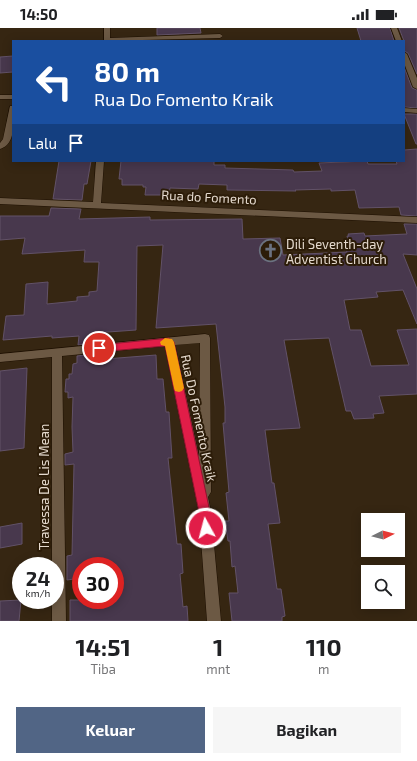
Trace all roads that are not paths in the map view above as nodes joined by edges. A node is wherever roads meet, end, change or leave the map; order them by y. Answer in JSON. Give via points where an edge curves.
{"nodes":[{"id":1,"x":107,"y":28,"type":"edge"},
{"id":2,"x":219,"y":28,"type":"edge"},
{"id":3,"x":394,"y":28,"type":"edge"},
{"id":4,"x":221,"y":39,"type":"edge"},
{"id":5,"x":107,"y":40,"type":"edge"},
{"id":6,"x":399,"y":40,"type":"edge"},
{"id":7,"x":405,"y":57,"type":"edge"},
{"id":8,"x":405,"y":75,"type":"edge"},
{"id":9,"x":412,"y":76,"type":"junction"},
{"id":10,"x":417,"y":87,"type":"edge"},
{"id":11,"x":0,"y":97,"type":"edge"},
{"id":12,"x":12,"y":97,"type":"edge"},
{"id":13,"x":405,"y":110,"type":"edge"},
{"id":14,"x":417,"y":111,"type":"edge"},
{"id":15,"x":12,"y":119,"type":"edge"},
{"id":16,"x":10,"y":140,"type":"edge"},
{"id":17,"x":0,"y":147,"type":"edge"},
{"id":18,"x":100,"y":162,"type":"edge"},
{"id":19,"x":0,"y":201,"type":"edge"},
{"id":20,"x":97,"y":205,"type":"junction"},
{"id":21,"x":417,"y":220,"type":"edge"},
{"id":22,"x":169,"y":342,"type":"junction"},
{"id":23,"x":57,"y":352,"type":"junction"},
{"id":24,"x":0,"y":358,"type":"edge"},
{"id":25,"x":205,"y":512,"type":"junction"},
{"id":26,"x":59,"y":621,"type":"edge"},
{"id":27,"x":214,"y":621,"type":"edge"}],
"edges":[{"from":1,"to":5,"type":"street"},
{"from":2,"to":4,"type":"street"},
{"from":3,"to":6,"type":"street"},
{"from":4,"to":5,"type":"street"},
{"from":7,"to":9,"type":"street"},
{"from":8,"to":9,"type":"street"},
{"from":9,"to":10,"type":"street"},
{"from":11,"to":12,"type":"street"},
{"from":13,"to":14,"type":"street"},
{"from":15,"to":16,"type":"street"},
{"from":16,"to":17,"type":"street"},
{"from":18,"to":20,"type":"street"},
{"from":19,"to":20,"type":"street","name":"Rua do Fomento"},
{"from":20,"to":21,"type":"street","name":"Rua do Fomento"},
{"from":22,"to":23,"type":"street","name":"Rua Do Fomento Kraik"},
{"from":22,"to":25,"type":"street","name":"Rua Do Fomento Kraik"},
{"from":22,"to":25,"type":"street","via":[[205,338]]},
{"from":23,"to":24,"type":"street","name":"Rua Do Fomento Kraik"},
{"from":23,"to":26,"type":"street","name":"Travessa De Lis Mean"},
{"from":25,"to":27,"type":"street","name":"Rua Do Fomento Kraik"}]}
